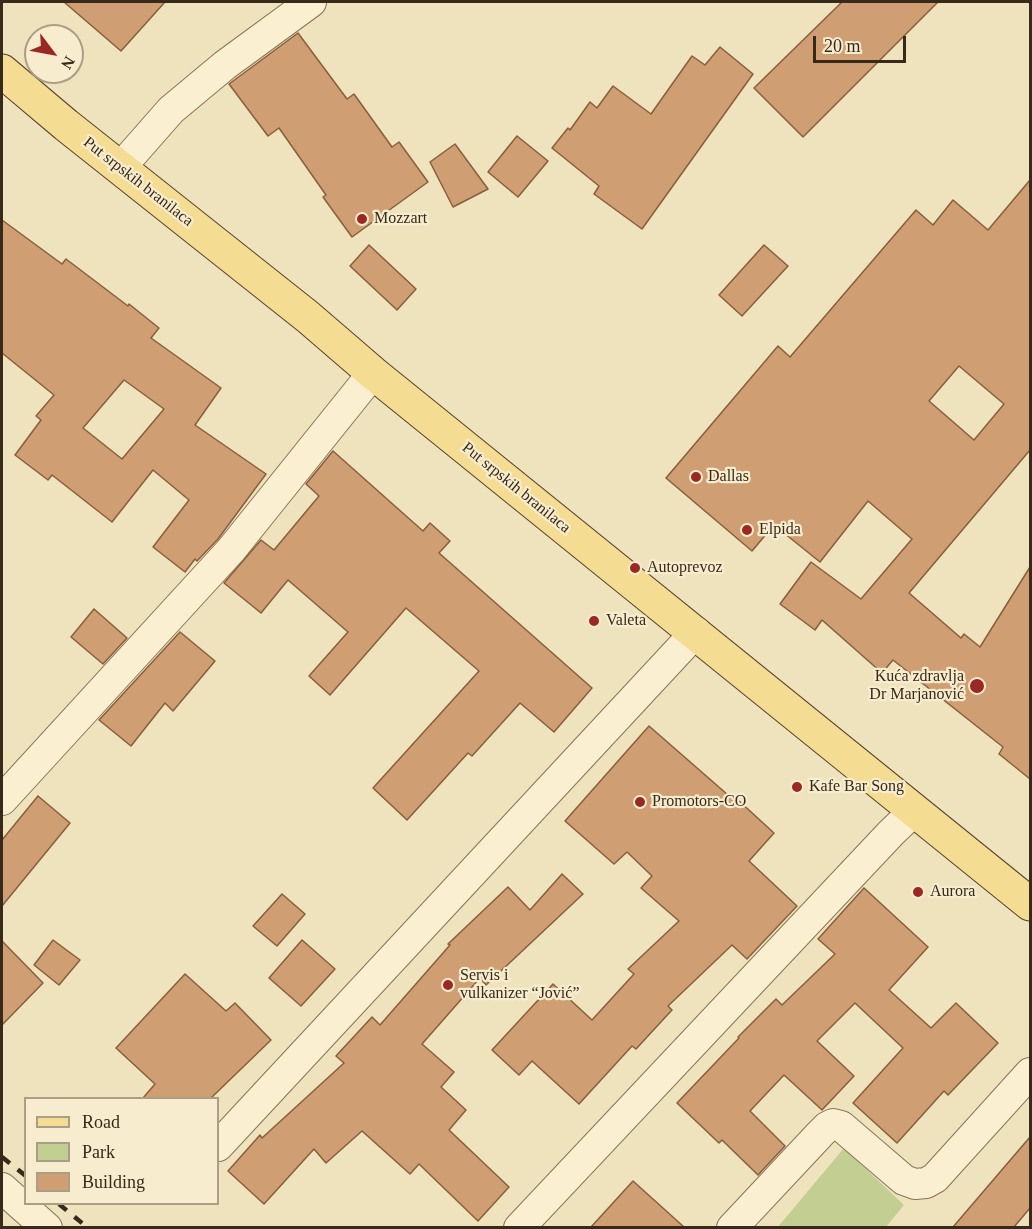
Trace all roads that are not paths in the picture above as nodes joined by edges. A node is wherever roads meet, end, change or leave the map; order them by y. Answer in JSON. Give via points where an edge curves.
{"nodes":[{"id":1,"x":311,"y":2,"type":"edge"},
{"id":2,"x":2,"y":71,"type":"edge"},
{"id":3,"x":120,"y":168,"type":"junction"},
{"id":4,"x":373,"y":373,"type":"junction"},
{"id":5,"x":696,"y":632,"type":"junction"},
{"id":6,"x":2,"y":800,"type":"edge"},
{"id":7,"x":915,"y":810,"type":"junction"},
{"id":8,"x":1030,"y":904,"type":"edge"},
{"id":9,"x":1030,"y":1073,"type":"edge"},
{"id":10,"x":219,"y":1145,"type":"edge"},
{"id":11,"x":2,"y":1188,"type":"edge"},
{"id":12,"x":48,"y":1227,"type":"edge"},
{"id":13,"x":519,"y":1227,"type":"edge"},
{"id":14,"x":732,"y":1227,"type":"edge"}],
"edges":[{"from":1,"to":3,"type":"street","via":[[171,110]]},
{"from":2,"to":3,"type":"main road","name":"Put srpskih branilaca"},
{"from":3,"to":4,"type":"main road","name":"Put srpskih branilaca"},
{"from":4,"to":5,"type":"main road","name":"Put srpskih branilaca"},
{"from":4,"to":6,"type":"street","via":[[231,550]]},
{"from":5,"to":7,"type":"main road","name":"Put srpskih branilaca"},
{"from":5,"to":10,"type":"street"},
{"from":7,"to":8,"type":"main road","name":"Put srpskih branilaca"},
{"from":7,"to":13,"type":"street"},
{"from":9,"to":14,"type":"street","via":[[935,1178],[926,1183],[904,1180],[841,1126],[833,1124]]},
{"from":11,"to":12,"type":"street"}]}
